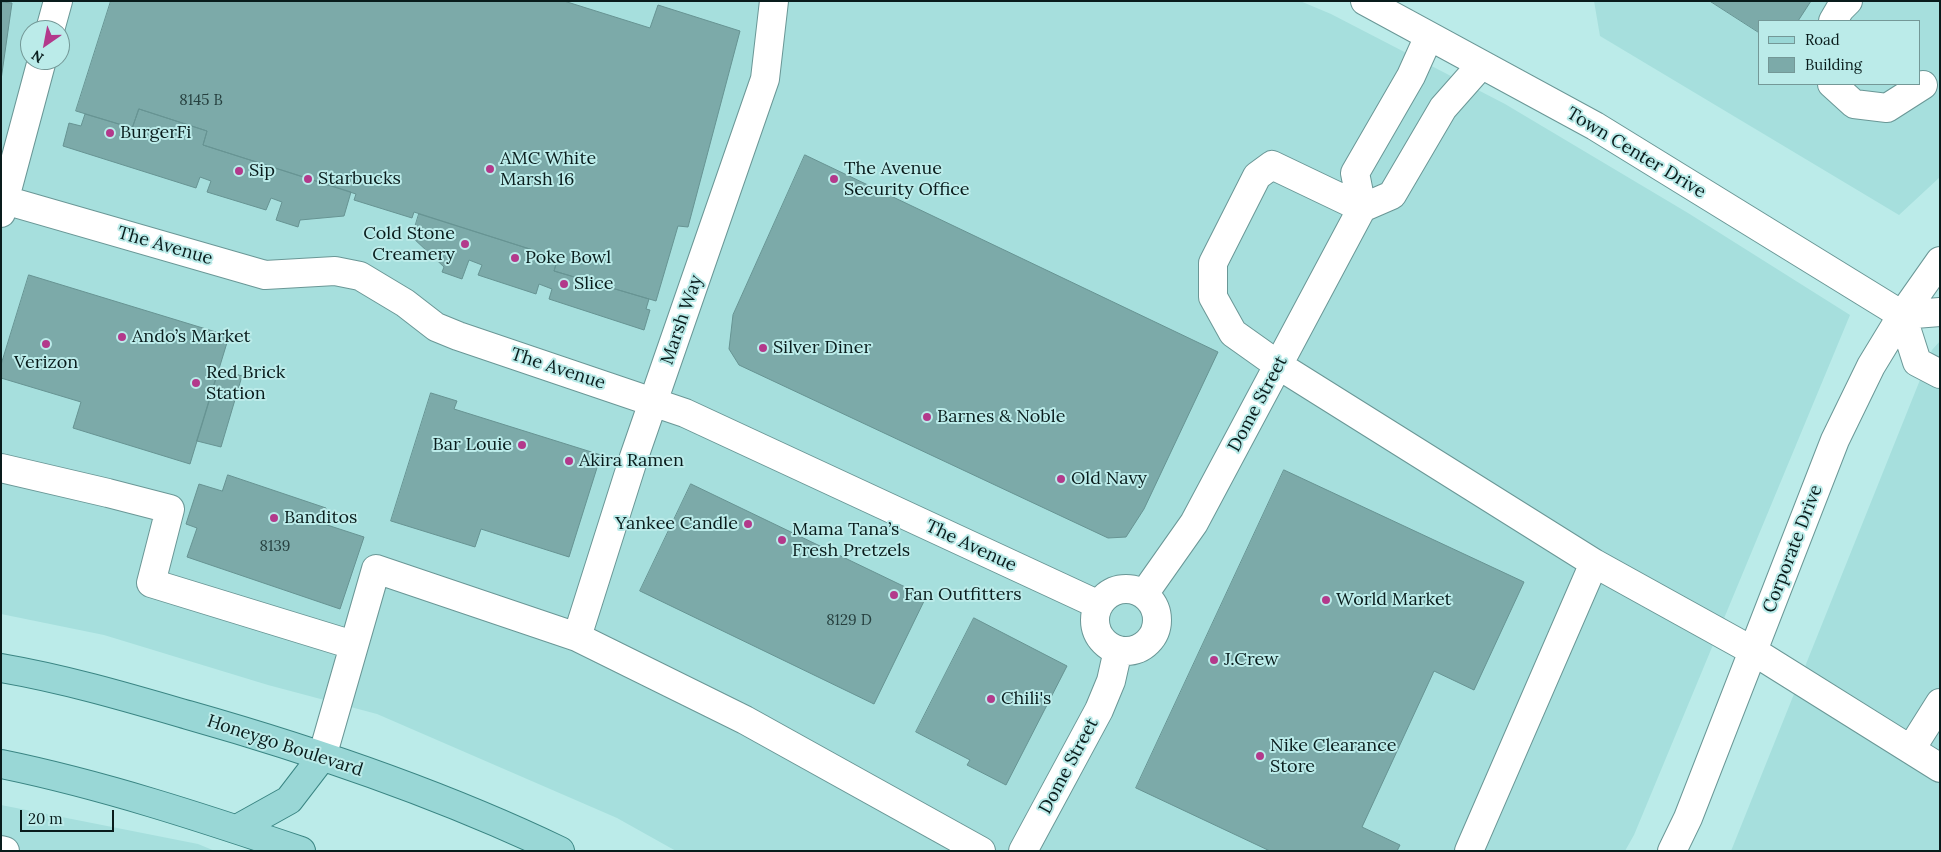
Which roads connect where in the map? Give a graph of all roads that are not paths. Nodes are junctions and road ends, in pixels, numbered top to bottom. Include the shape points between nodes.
1 (58, 1) edge
2 (774, 1) edge
3 (1365, 1) edge
4 (1848, 1) edge
5 (53, 20) edge
6 (1834, 20) edge
7 (1429, 36) junction
8 (1481, 65) junction
9 (39, 70) edge
10 (1833, 85) edge
11 (1923, 85) dead end
12 (2, 204) edge
13 (1362, 208) junction
14 (1940, 261) edge
15 (1940, 312) edge
16 (1902, 315) junction
17 (1278, 365) junction
18 (1940, 374) edge
19 (654, 401) junction
20 (1, 468) edge
21 (1594, 563) junction
22 (1144, 594) junction
23 (1099, 605) junction
24 (577, 637) junction
25 (353, 645) junction
26 (1118, 650) junction
27 (1753, 651) junction
28 (1, 668) edge
29 (1940, 703) edge
30 (1910, 749) junction
31 (322, 756) junction
32 (1, 764) edge
33 (1940, 768) edge
34 (238, 829) junction
35 (1, 850) edge
36 (5, 851) edge
37 (301, 851) edge
38 (560, 851) edge
39 (981, 851) edge
40 (1023, 851) edge
41 (1469, 851) edge
42 (1672, 851) edge

1 - 5 street
2 - 19 street, Marsh Way via 765,79
3 - 7 street, Town Center Drive
4 - 6 street
7 - 8 street, Town Center Drive
7 - 13 street via 1411,76 1355,173
8 - 13 street via 1443,108 1392,195
8 - 16 street, Town Center Drive via 1595,126
9 - 12 street
10 - 11 street via 1854,104 1887,108
12 - 19 street, The Avenue via 265,275 335,270 360,276 405,303 436,327
13 - 17 street, Dome Street
13 - 17 street via 1272,165 1257,176 1213,264 1213,298 1233,333
14 - 16 street, Corporate Drive
15 - 16 street
16 - 18 street via 1917,362
16 - 27 street, Corporate Drive via 1870,366 1835,440
17 - 21 street
17 - 22 street, Dome Street via 1194,523
19 - 23 street, The Avenue
19 - 24 street, Marsh Way
20 - 25 street via 170,509 151,583
21 - 27 street
21 - 41 street
22 - 23 street via 1134,590 1114,591
22 - 26 street via 1156,609 1158,619 1152,638 1137,650
23 - 26 street via 1097,632 1109,646
24 - 25 street via 376,569
24 - 39 street via 745,720
25 - 31 street
26 - 40 street, Dome Street via 1111,681 1099,710
27 - 30 street
27 - 42 street, Corporate Drive
28 - 31 main road, Honeygo Boulevard via 50,676 247,731
29 - 30 street
30 - 33 street
31 - 34 main road via 290,800
31 - 38 main road, Honeygo Boulevard via 517,830
32 - 34 main road via 104,789
34 - 37 main road
35 - 36 street

